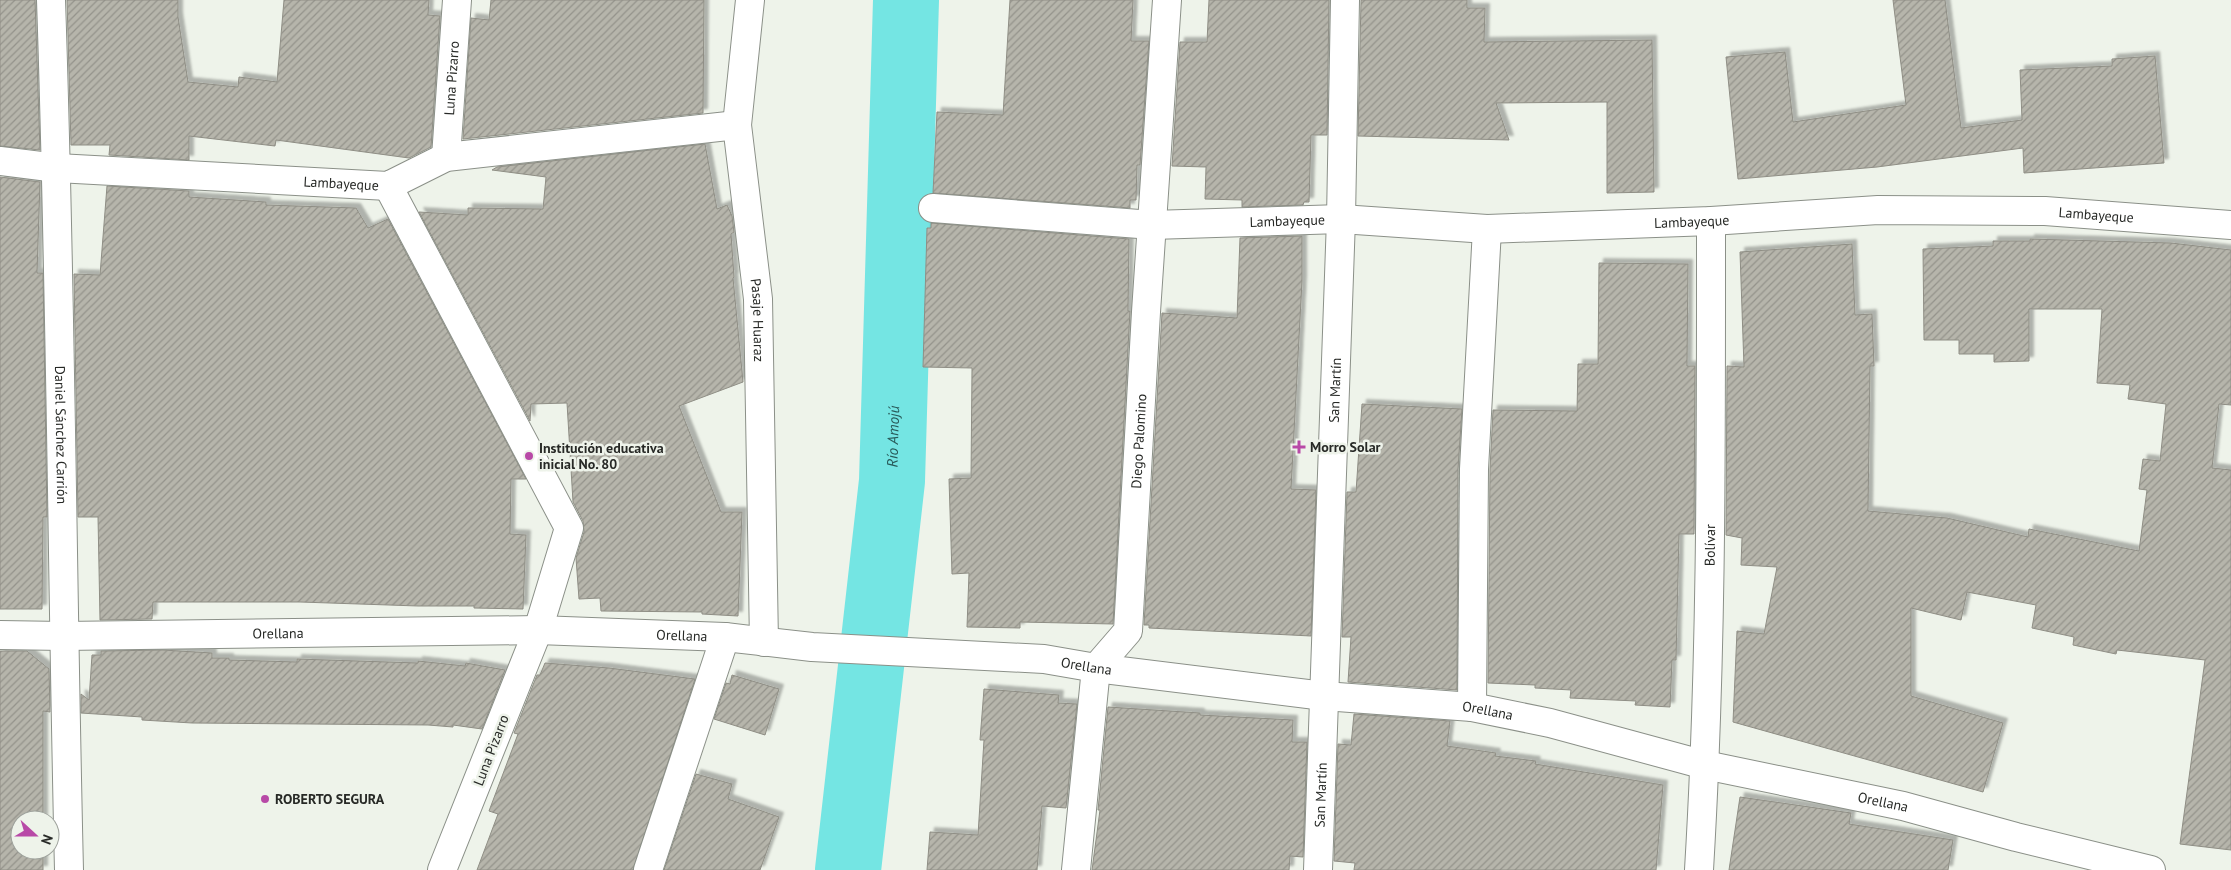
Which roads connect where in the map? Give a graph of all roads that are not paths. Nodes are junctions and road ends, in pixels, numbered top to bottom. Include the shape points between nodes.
1 (51, 0) edge
2 (457, 0) edge
3 (750, 0) edge
4 (1167, 0) edge
5 (1345, 0) edge
6 (737, 125) junction
7 (446, 158) junction
8 (0, 161) edge
9 (57, 168) junction
10 (388, 186) junction
11 (933, 208) dead end
12 (1341, 219) junction
13 (1711, 221) junction
14 (1152, 225) junction
15 (2231, 225) edge
16 (1487, 229) junction
17 (538, 630) junction
18 (0, 635) edge
19 (63, 636) junction
20 (725, 637) junction
21 (764, 642) junction
22 (1096, 668) junction
23 (1324, 696) junction
24 (1472, 707) junction
25 (1705, 765) junction
26 (69, 870) edge
27 (442, 870) edge
28 (648, 870) edge
29 (1076, 870) edge
30 (1318, 870) edge
31 (1698, 870) edge
32 (2151, 870) edge

1 - 9 street, Daniel Sánchez Carrión
2 - 7 street, Luna Pizarro
3 - 6 street, Pasaje Huaraz
4 - 14 street, Diego Palomino
5 - 12 street, San Martín
6 - 7 street, Lambayeque
6 - 21 street, Pasaje Huaraz via 758,300
7 - 10 street, Lambayeque
8 - 9 street, Lambayeque
9 - 10 street, Lambayeque
9 - 19 street, Daniel Sánchez Carrión
10 - 17 street, Luna Pizarro via 569,528
11 - 14 street, Lambayeque
12 - 14 street, Lambayeque
12 - 16 street, Lambayeque
12 - 23 street, San Martín
13 - 15 street, Lambayeque via 1878,210 2045,210
13 - 16 street, Lambayeque
13 - 25 street, Bolívar via 1711,487
14 - 22 street, Diego Palomino via 1128,631
16 - 24 street via 1474,469
17 - 19 street, Orellana
17 - 20 street, Orellana
17 - 27 street, Luna Pizarro
18 - 19 street, Orellana
19 - 26 street, Daniel Sánchez Carrión
20 - 21 street, Orellana
20 - 28 street
21 - 22 street, Orellana via 1044,659
22 - 23 street, Orellana
22 - 29 street
23 - 24 street, Orellana
23 - 30 street, San Martín
24 - 25 street, Orellana
25 - 31 street, Bolívar
25 - 32 street, Orellana via 1903,806

